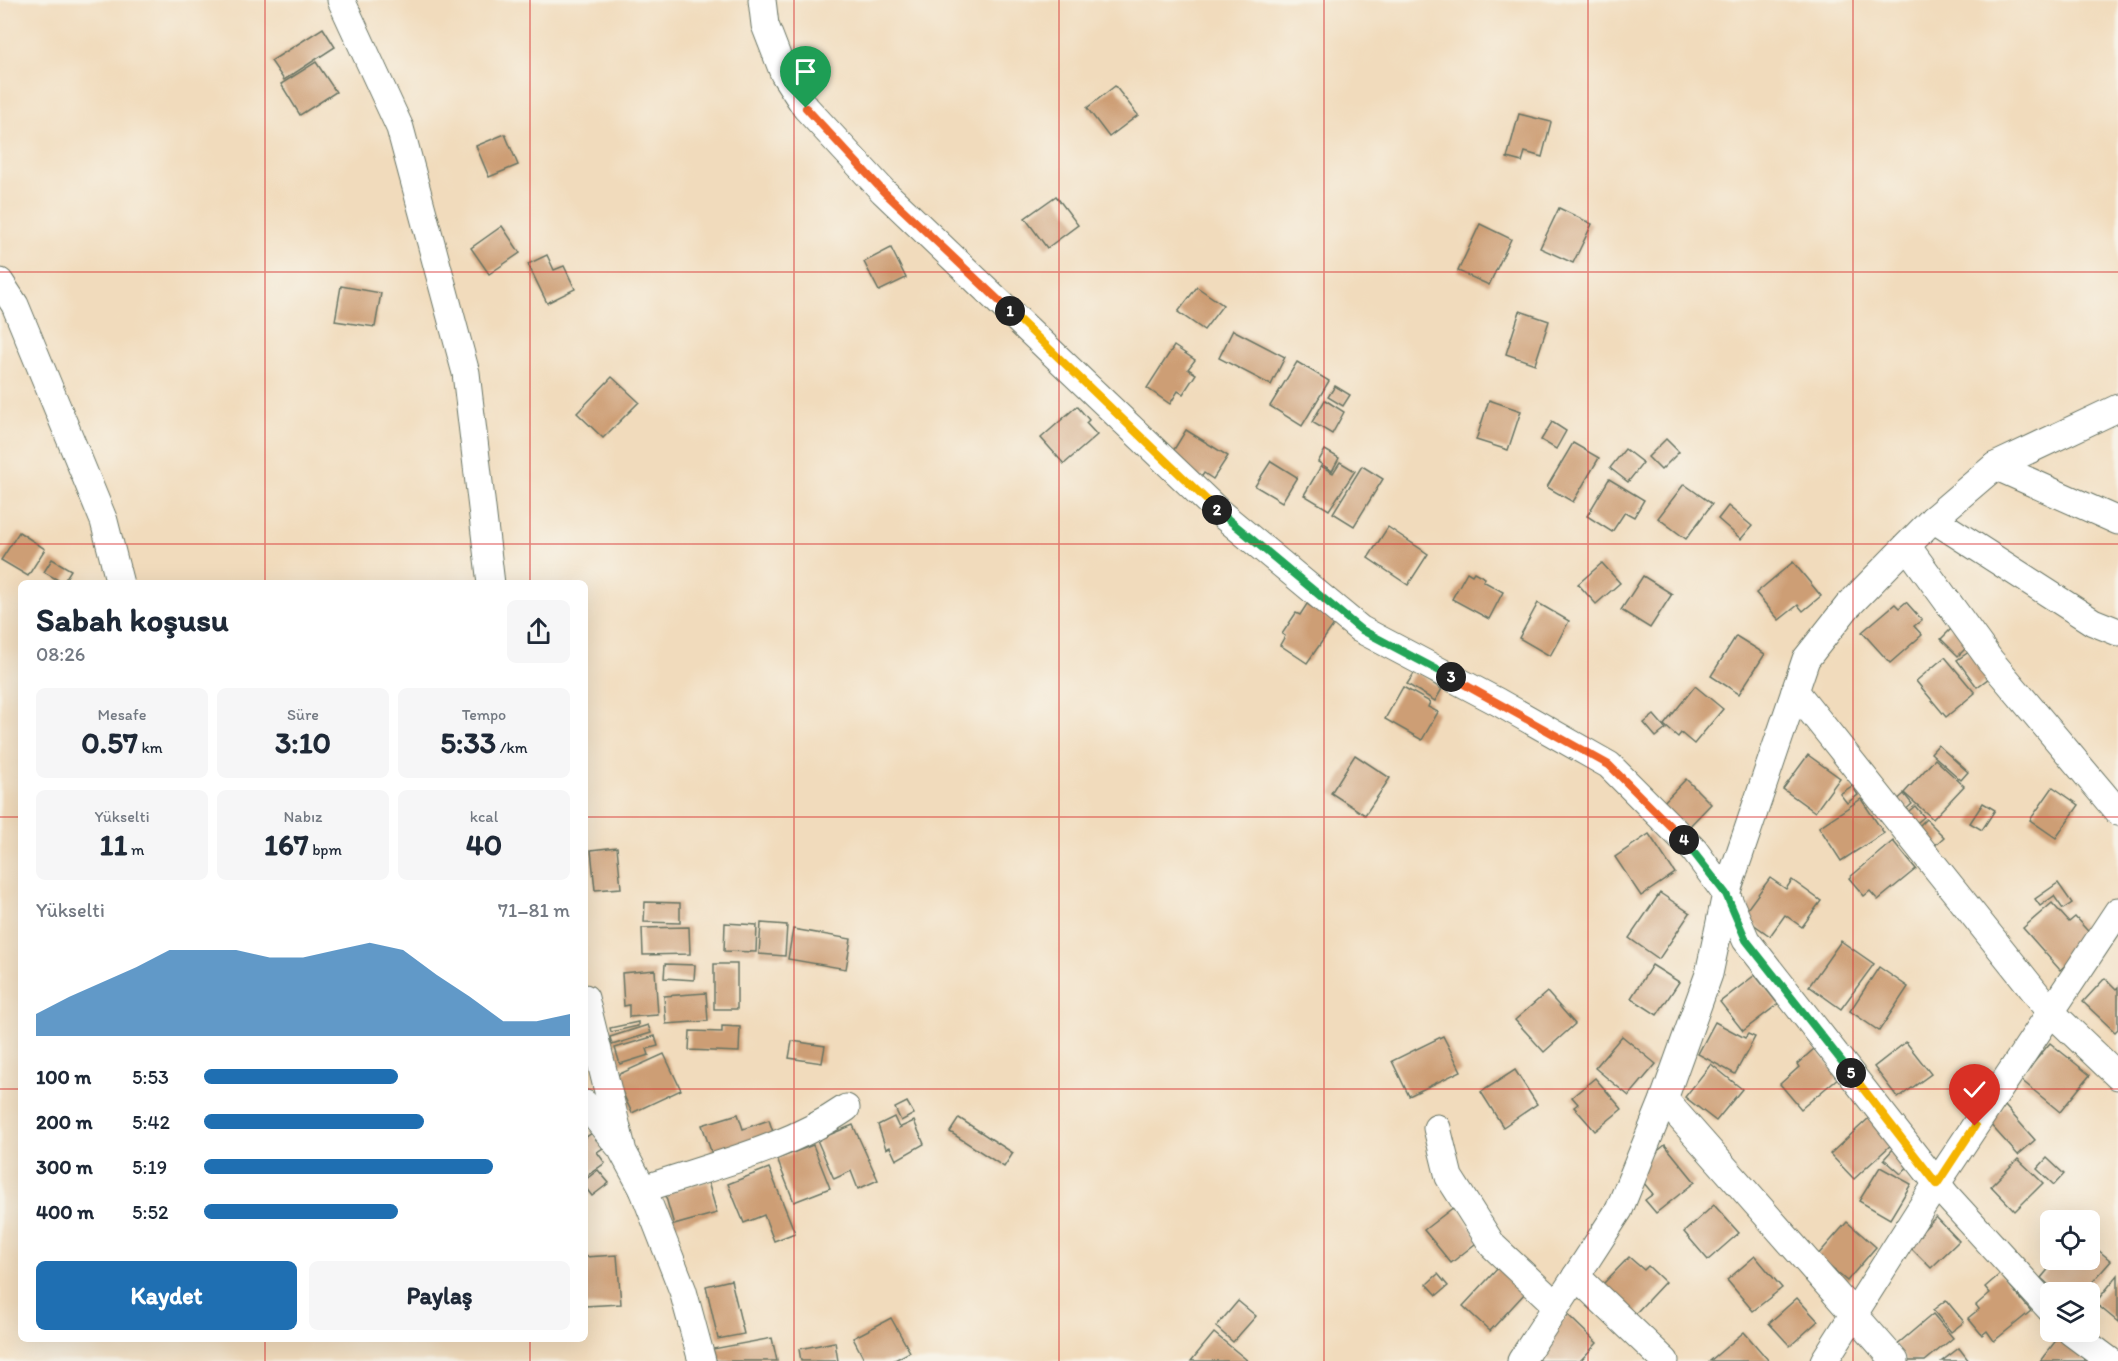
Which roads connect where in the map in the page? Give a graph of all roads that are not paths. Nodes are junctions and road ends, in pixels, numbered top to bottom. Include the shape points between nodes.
1 (341, 0) edge
2 (762, 0) edge
3 (0, 282) edge
4 (2118, 408) edge
5 (1995, 466) junction
6 (1933, 519) junction
7 (2118, 521) edge
8 (1907, 546) junction
9 (119, 580) edge
10 (491, 580) edge
11 (2118, 632) edge
12 (1795, 691) junction
13 (2118, 812) edge
14 (1726, 894) junction
15 (2118, 911) edge
16 (588, 1010) edge
17 (2051, 1012) junction
18 (2118, 1076) edge
19 (1664, 1099) junction
20 (588, 1108) edge
21 (846, 1108) dead end
22 (1437, 1128) dead end
23 (623, 1152) junction
24 (1937, 1184) junction
25 (643, 1189) junction
26 (1576, 1276) junction
27 (2040, 1298) edge
28 (1556, 1305) junction
29 (1854, 1314) junction
30 (2084, 1342) edge
31 (702, 1361) edge
32 (1521, 1361) edge
33 (1665, 1361) edge
34 (1824, 1361) edge
35 (1894, 1361) edge
36 (2110, 1361) edge

1 - 10 street via 400,128 466,373
2 - 14 street via 765,25 784,74 806,108 883,191 1220,513 1360,629 1609,765 1694,850
3 - 9 street via 15,305 104,521
4 - 5 street
5 - 6 street
5 - 7 street
6 - 8 street
6 - 11 street via 2093,622
8 - 12 street via 1847,607 1806,659
8 - 13 street via 1990,660
12 - 14 street
12 - 17 street
14 - 19 street via 1709,974
14 - 24 street via 1746,940
15 - 17 street
16 - 23 street
17 - 18 street
17 - 24 street
19 - 26 street via 1619,1210
19 - 29 street
20 - 23 street
21 - 25 street via 766,1148
22 - 28 street via 1449,1177 1493,1246
23 - 25 street
24 - 27 street
24 - 29 street
25 - 31 street via 683,1291
26 - 28 street
26 - 33 street
28 - 32 street
29 - 34 street
29 - 35 street
30 - 36 street

